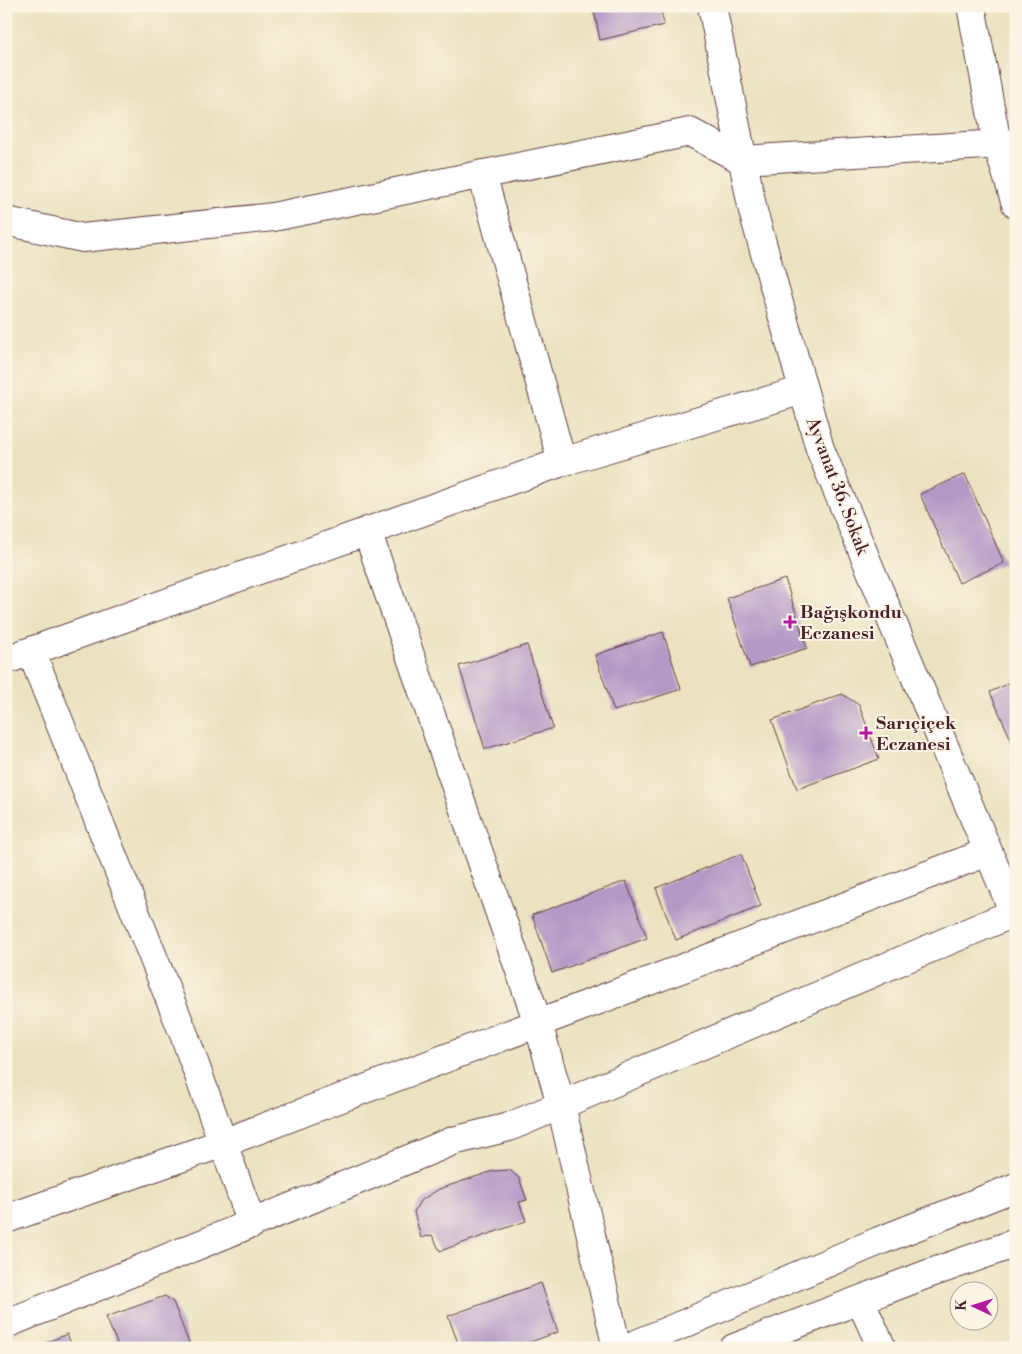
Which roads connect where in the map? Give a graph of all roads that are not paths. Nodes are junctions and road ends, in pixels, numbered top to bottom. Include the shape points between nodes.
1 (712, 6) edge
2 (971, 6) edge
3 (1006, 143) edge
4 (742, 160) junction
5 (482, 174) junction
6 (1016, 204) edge
7 (6, 222) edge
8 (803, 390) junction
9 (562, 462) junction
10 (367, 531) junction
11 (18, 656) edge
12 (988, 852) junction
13 (1015, 914) edge
14 (538, 1023) junction
15 (561, 1105) junction
16 (223, 1143) junction
17 (1016, 1186) edge
18 (6, 1219) edge
19 (252, 1224) junction
20 (1016, 1243) edge
21 (860, 1300) junction
22 (6, 1324) edge
23 (617, 1348) edge
24 (627, 1348) edge
25 (734, 1348) edge
26 (882, 1348) edge

1 - 4 street, Ayvanat 36. Sokak
2 - 3 street
3 - 4 street
3 - 6 street
4 - 5 street via 690,132
4 - 8 street, Ayvanat 36. Sokak
5 - 7 street via 273,217 83,238
5 - 9 street
8 - 9 street
8 - 12 street, Ayvanat 36. Sokak via 820,449
9 - 10 street
10 - 11 street
10 - 14 street
11 - 16 street via 186,1037
12 - 13 street, Ayvanat 36. Sokak
12 - 14 street
13 - 15 street
14 - 15 street
14 - 16 street
15 - 19 street via 509,1127 453,1142
15 - 23 street
16 - 18 street
16 - 19 street
17 - 24 street
19 - 22 street
20 - 21 street
21 - 25 street
21 - 26 street

